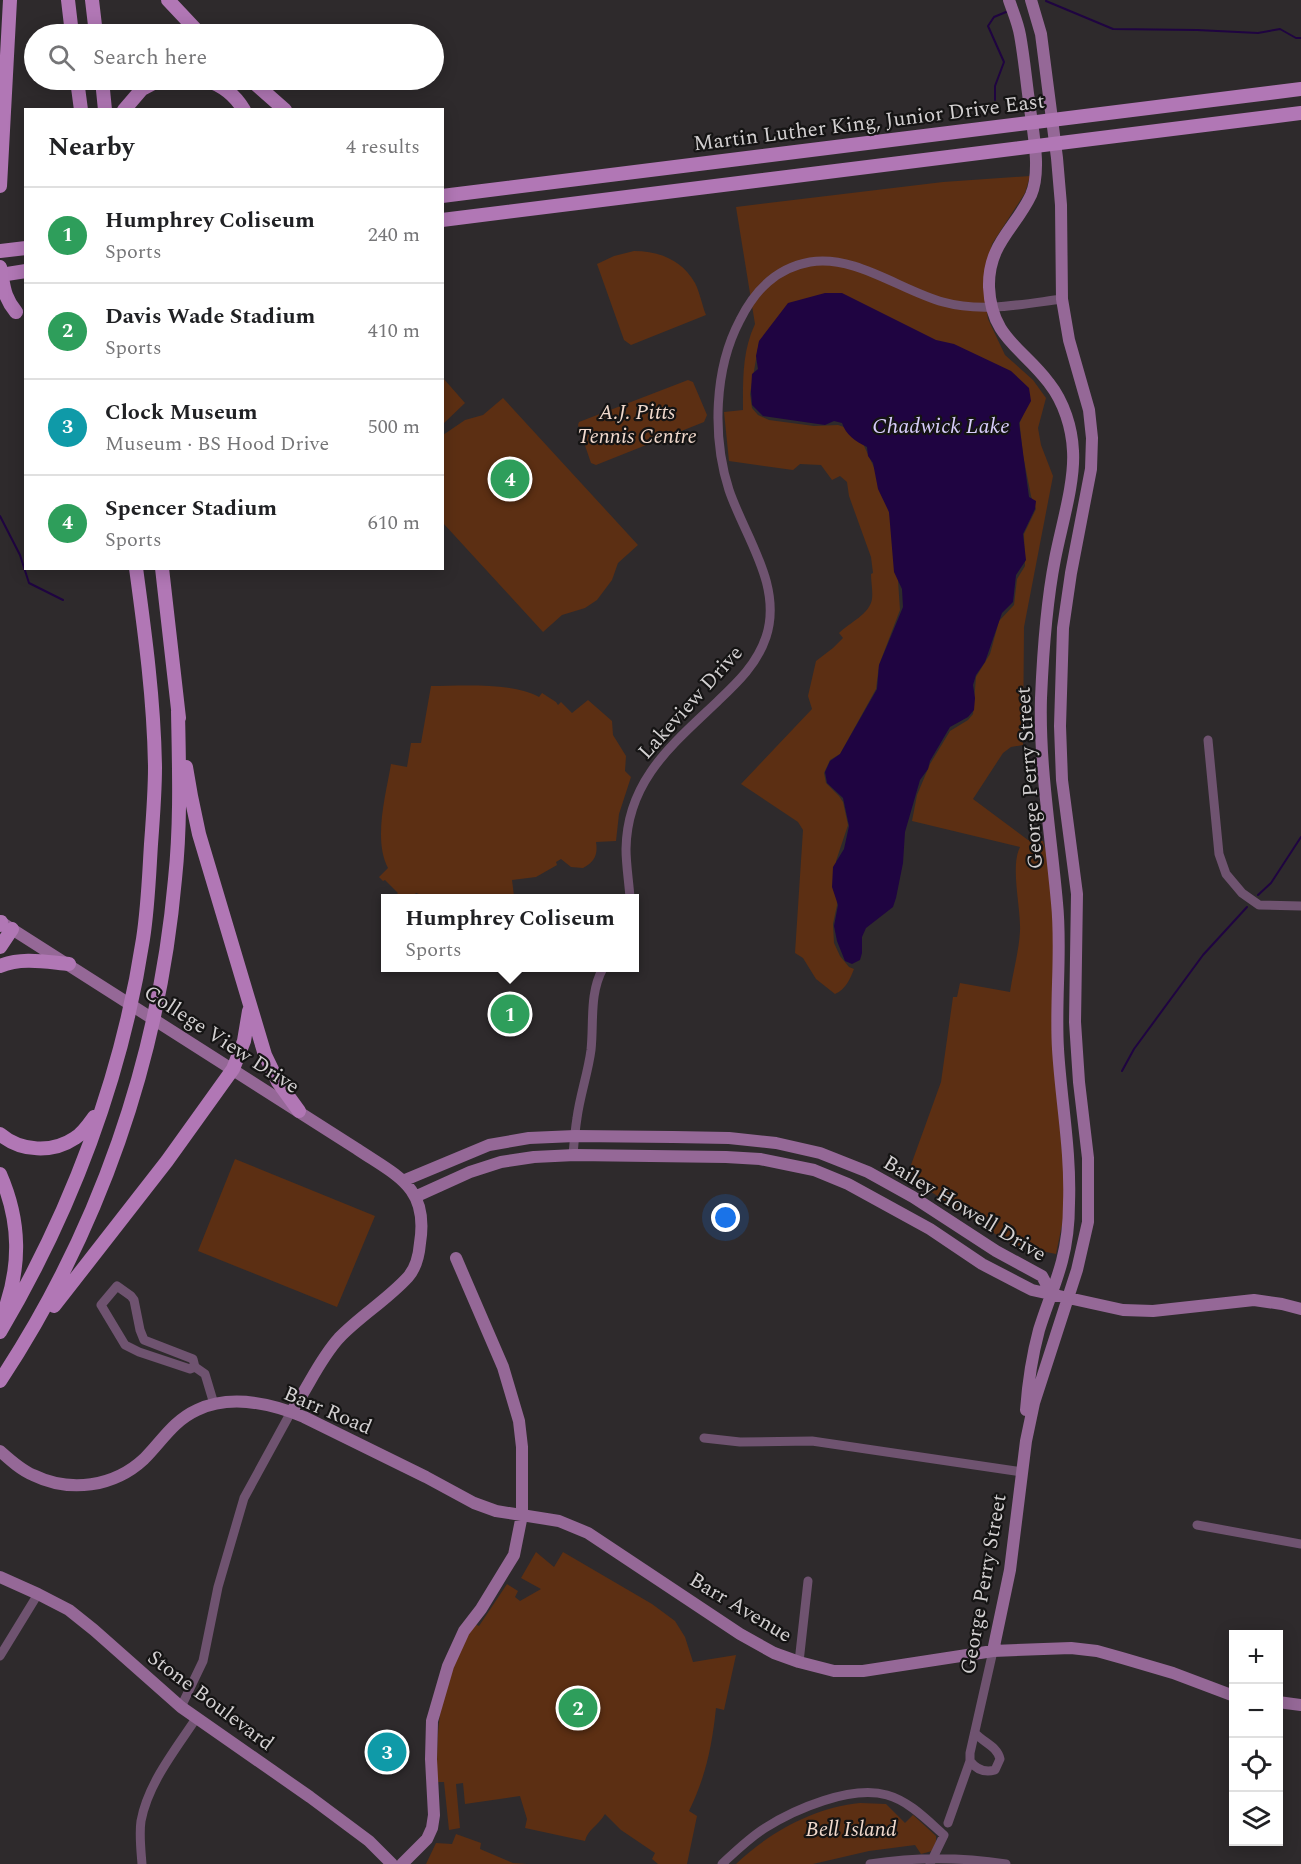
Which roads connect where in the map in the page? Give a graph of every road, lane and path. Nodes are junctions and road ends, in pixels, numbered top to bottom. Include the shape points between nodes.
1 (10, 0) edge
2 (68, 0) edge
3 (92, 0) edge
4 (168, 0) edge
5 (1010, 0) edge
6 (1031, 0) edge
7 (71, 24) edge
8 (95, 24) edge
9 (191, 24) edge
10 (1301, 89) edge
11 (78, 90) edge
12 (103, 90) edge
13 (141, 90) edge
14 (226, 90) edge
15 (262, 90) edge
16 (81, 108) edge
17 (105, 108) edge
18 (126, 108) edge
19 (242, 108) edge
20 (283, 108) edge
21 (1301, 112) edge
22 (1052, 120) junction
23 (1031, 123) junction
24 (1, 144) edge
25 (1056, 144) junction
26 (1034, 147) junction
27 (0, 186) edge
28 (444, 194) edge
29 (444, 220) edge
30 (24, 248) edge
31 (0, 251) edge
32 (24, 271) edge
33 (1, 272) edge
34 (1062, 299) junction
35 (0, 303) edge
36 (993, 308) junction
37 (21, 316) edge
38 (136, 570) edge
39 (162, 570) edge
40 (178, 711) junction
41 (1208, 740) dead end
42 (630, 894) edge
43 (1301, 906) edge
44 (3, 924) edge
45 (0, 947) edge
46 (69, 964) junction
47 (0, 966) edge
48 (601, 972) edge
49 (249, 1004) junction
50 (233, 1069) junction
51 (106, 1097) junction
52 (299, 1111) junction
53 (0, 1134) edge
54 (575, 1136) junction
55 (573, 1155) junction
56 (0, 1174) edge
57 (405, 1180) junction
58 (417, 1196) junction
59 (456, 1258) dead end
60 (1050, 1293) junction
61 (1068, 1299) junction
62 (1301, 1309) edge
63 (0, 1324) edge
64 (0, 1332) edge
65 (144, 1340) junction
66 (139, 1352) junction
67 (16, 1356) junction
68 (195, 1367) junction
69 (0, 1381) edge
70 (214, 1404) junction
71 (291, 1412) junction
72 (704, 1438) dead end
73 (1026, 1441) junction
74 (0, 1451) edge
75 (1022, 1472) junction
76 (522, 1515) junction
77 (1197, 1525) dead end
78 (1301, 1544) edge
79 (0, 1577) edge
80 (808, 1581) dead end
81 (38, 1594) junction
82 (993, 1651) junction
83 (0, 1656) edge
84 (799, 1662) junction
85 (1229, 1694) edge
86 (1283, 1703) edge
87 (1301, 1705) edge
88 (181, 1707) junction
89 (197, 1717) junction
90 (975, 1733) junction
91 (970, 1761) junction
92 (948, 1823) dead end
93 (931, 1861) edge
94 (142, 1864) edge
95 (392, 1864) edge
96 (402, 1864) edge
97 (722, 1864) edge
98 (870, 1864) edge
99 (1006, 1864) edge

1 - 24 main road
2 - 7 main road
3 - 8 main road
4 - 9 main road
5 - 23 street, George Perry Street via 1020,35
6 - 22 street, George Perry Street via 1041,34
10 - 22 main road, Martin Luther King, Junior Drive East
11 - 16 main road
12 - 17 main road
13 - 18 main road
14 - 19 main road
15 - 20 main road
21 - 25 main road
22 - 23 main road, Martin Luther King, Junior Drive East
22 - 25 street, George Perry Street
23 - 26 street, George Perry Street
23 - 28 main road, Martin Luther King, Junior Drive East
24 - 27 main road
25 - 26 main road
25 - 34 street, George Perry Street
26 - 29 main road
26 - 36 street, George Perry Street via 1031,195 1000,242 991,267
30 - 31 main road
32 - 33 main road
33 - 37 main road via 7,300
34 - 36 street, Lakeview Drive
34 - 61 street, George Perry Street via 1089,410 1093,454 1066,604 1060,678 1062,780 1077,894 1075,1022 1088,1158 1088,1222
35 - 37 main road
36 - 42 street, Lakeview Drive via 941,302 853,266 824,261 782,272 754,294 728,346 718,415 729,490 770,594 767,636 746,674 676,740 646,778 627,834
36 - 60 street, George Perry Street via 1009,341 1047,380 1059,399 1074,456 1051,581 1041,700 1059,937 1058,1048 1070,1199 1062,1260
38 - 51 main road via 155,768 148,906 137,976
39 - 40 main road
40 - 49 main road via 199,834
40 - 67 main road via 176,870 168,938 147,1048 129,1113 87,1224
41 - 43 street via 1219,854 1226,874 1259,905
44 - 45 main road
44 - 46 street, College View Drive
46 - 47 main road via 22,960
46 - 50 street, College View Drive
48 - 54 street via 595,989 588,1071
49 - 50 main road via 244,1041
49 - 52 main road via 265,1055
50 - 52 street, College View Drive
50 - 67 main road
51 - 53 main road via 82,1132 56,1147 25,1147
51 - 64 main road via 73,1191
52 - 57 street, College View Drive
54 - 55 street
54 - 57 street, Bailey Howell Drive via 489,1145
54 - 60 street, Bailey Howell Drive via 729,1138 820,1153 868,1172 913,1197 1041,1276
55 - 58 street, Bailey Howell Drive via 501,1162
55 - 60 street, Bailey Howell Drive via 760,1159 814,1170 879,1200 1009,1279
56 - 63 main road via 12,1211 17,1247 11,1293
57 - 58 street, College View Drive
58 - 71 street via 421,1238 412,1271 338,1339
59 - 76 street via 503,1367 519,1421
60 - 61 street
60 - 73 street, George Perry Street via 1031,1367
61 - 62 street via 1123,1310 1153,1311 1254,1300
61 - 73 street, George Perry Street via 1051,1345
65 - 66 street
65 - 66 street via 134,1300 117,1286 101,1305 122,1341
65 - 68 street via 193,1359
66 - 68 street via 190,1369
67 - 69 main road
68 - 70 street via 205,1374
70 - 71 street, Barr Road via 254,1402
70 - 74 street, Barr Road via 180,1420 132,1469 100,1483 70,1486 44,1480
71 - 76 street, Barr Road via 474,1503
71 - 88 street via 244,1498 218,1587 204,1661
72 - 75 street via 812,1441
73 - 75 street, George Perry Street
75 - 82 street, George Perry Street via 1010,1570
76 - 84 street, Barr Avenue via 559,1521 588,1533 740,1634
76 - 96 street via 514,1555 464,1631 445,1673 432,1721 432,1828 427,1839
77 - 78 street
79 - 81 street, Stone Boulevard
80 - 84 street
81 - 83 street
81 - 88 street, Stone Boulevard via 69,1610
82 - 84 street, Barr Avenue via 863,1671 834,1671
82 - 85 street, Barr Avenue via 1098,1651
82 - 90 street, George Perry Street
86 - 87 street
88 - 89 street, Stone Boulevard
89 - 94 street via 151,1790 141,1822
89 - 95 street, Stone Boulevard via 369,1841
90 - 91 street, George Perry Street
90 - 91 street via 995,1749 1000,1759 995,1770 990,1771 975,1767
91 - 92 street, George Perry Street
93 - 97 street via 944,1835 908,1804 888,1795 861,1793 818,1803 766,1827
93 - 98 street
93 - 99 street

